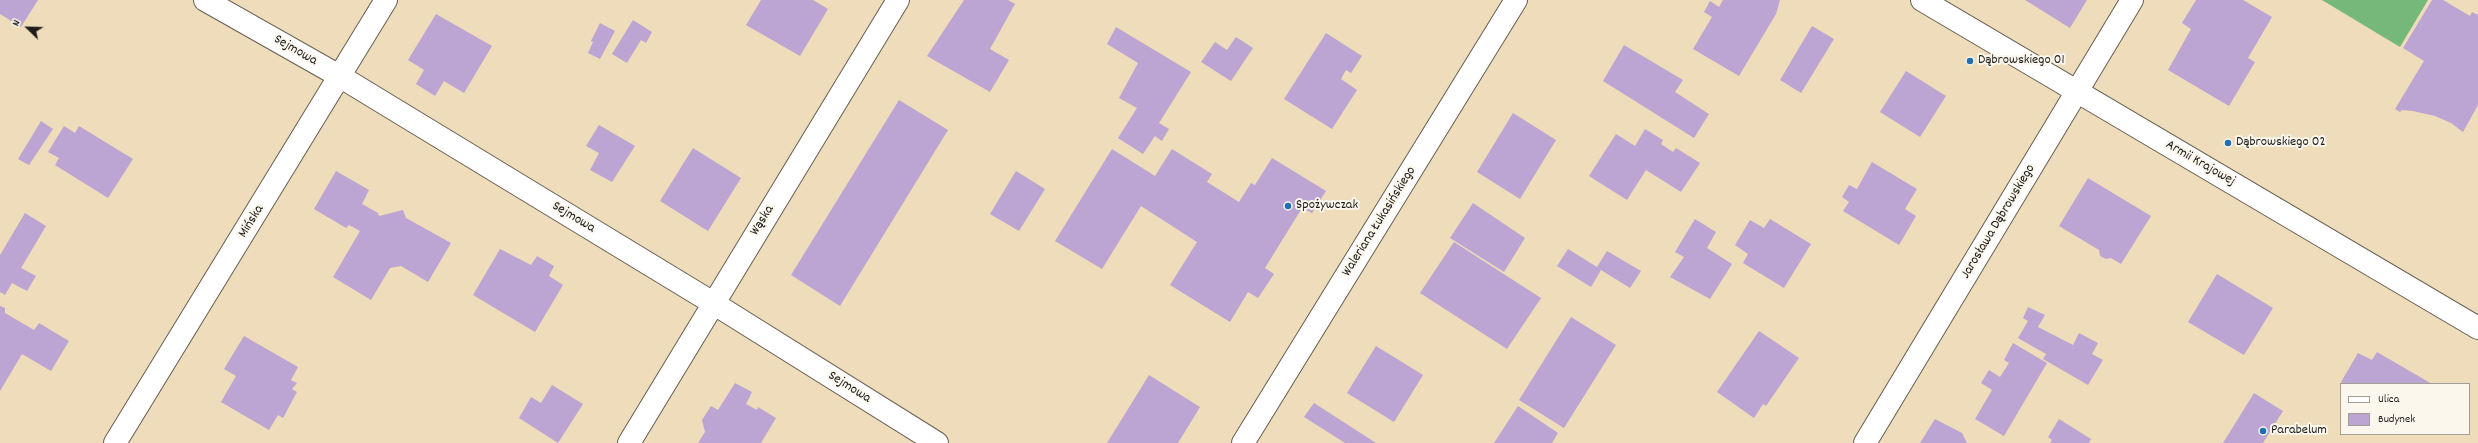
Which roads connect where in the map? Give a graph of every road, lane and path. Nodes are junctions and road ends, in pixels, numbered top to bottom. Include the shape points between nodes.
1 (205, 0) edge
2 (386, 0) edge
3 (898, 0) edge
4 (1516, 0) edge
5 (1922, 0) edge
6 (2132, 0) edge
7 (341, 77) junction
8 (2077, 93) junction
9 (713, 303) junction
10 (2478, 328) edge
11 (115, 443) edge
12 (629, 443) edge
13 (937, 443) edge
14 (1243, 443) edge
15 (1865, 443) edge

1 - 7 street, Sejmowa
2 - 7 street, Mińska
3 - 9 street, Wąska
4 - 14 street, Waleriana Łukasińskiego
5 - 8 street, Armii Krajowej
6 - 8 street, Jarosława Dąbrowskiego
7 - 9 street, Sejmowa
7 - 11 street, Mińska
8 - 10 street, Armii Krajowej
8 - 15 street, Jarosława Dąbrowskiego
9 - 12 street, Wąska
9 - 13 street, Sejmowa

